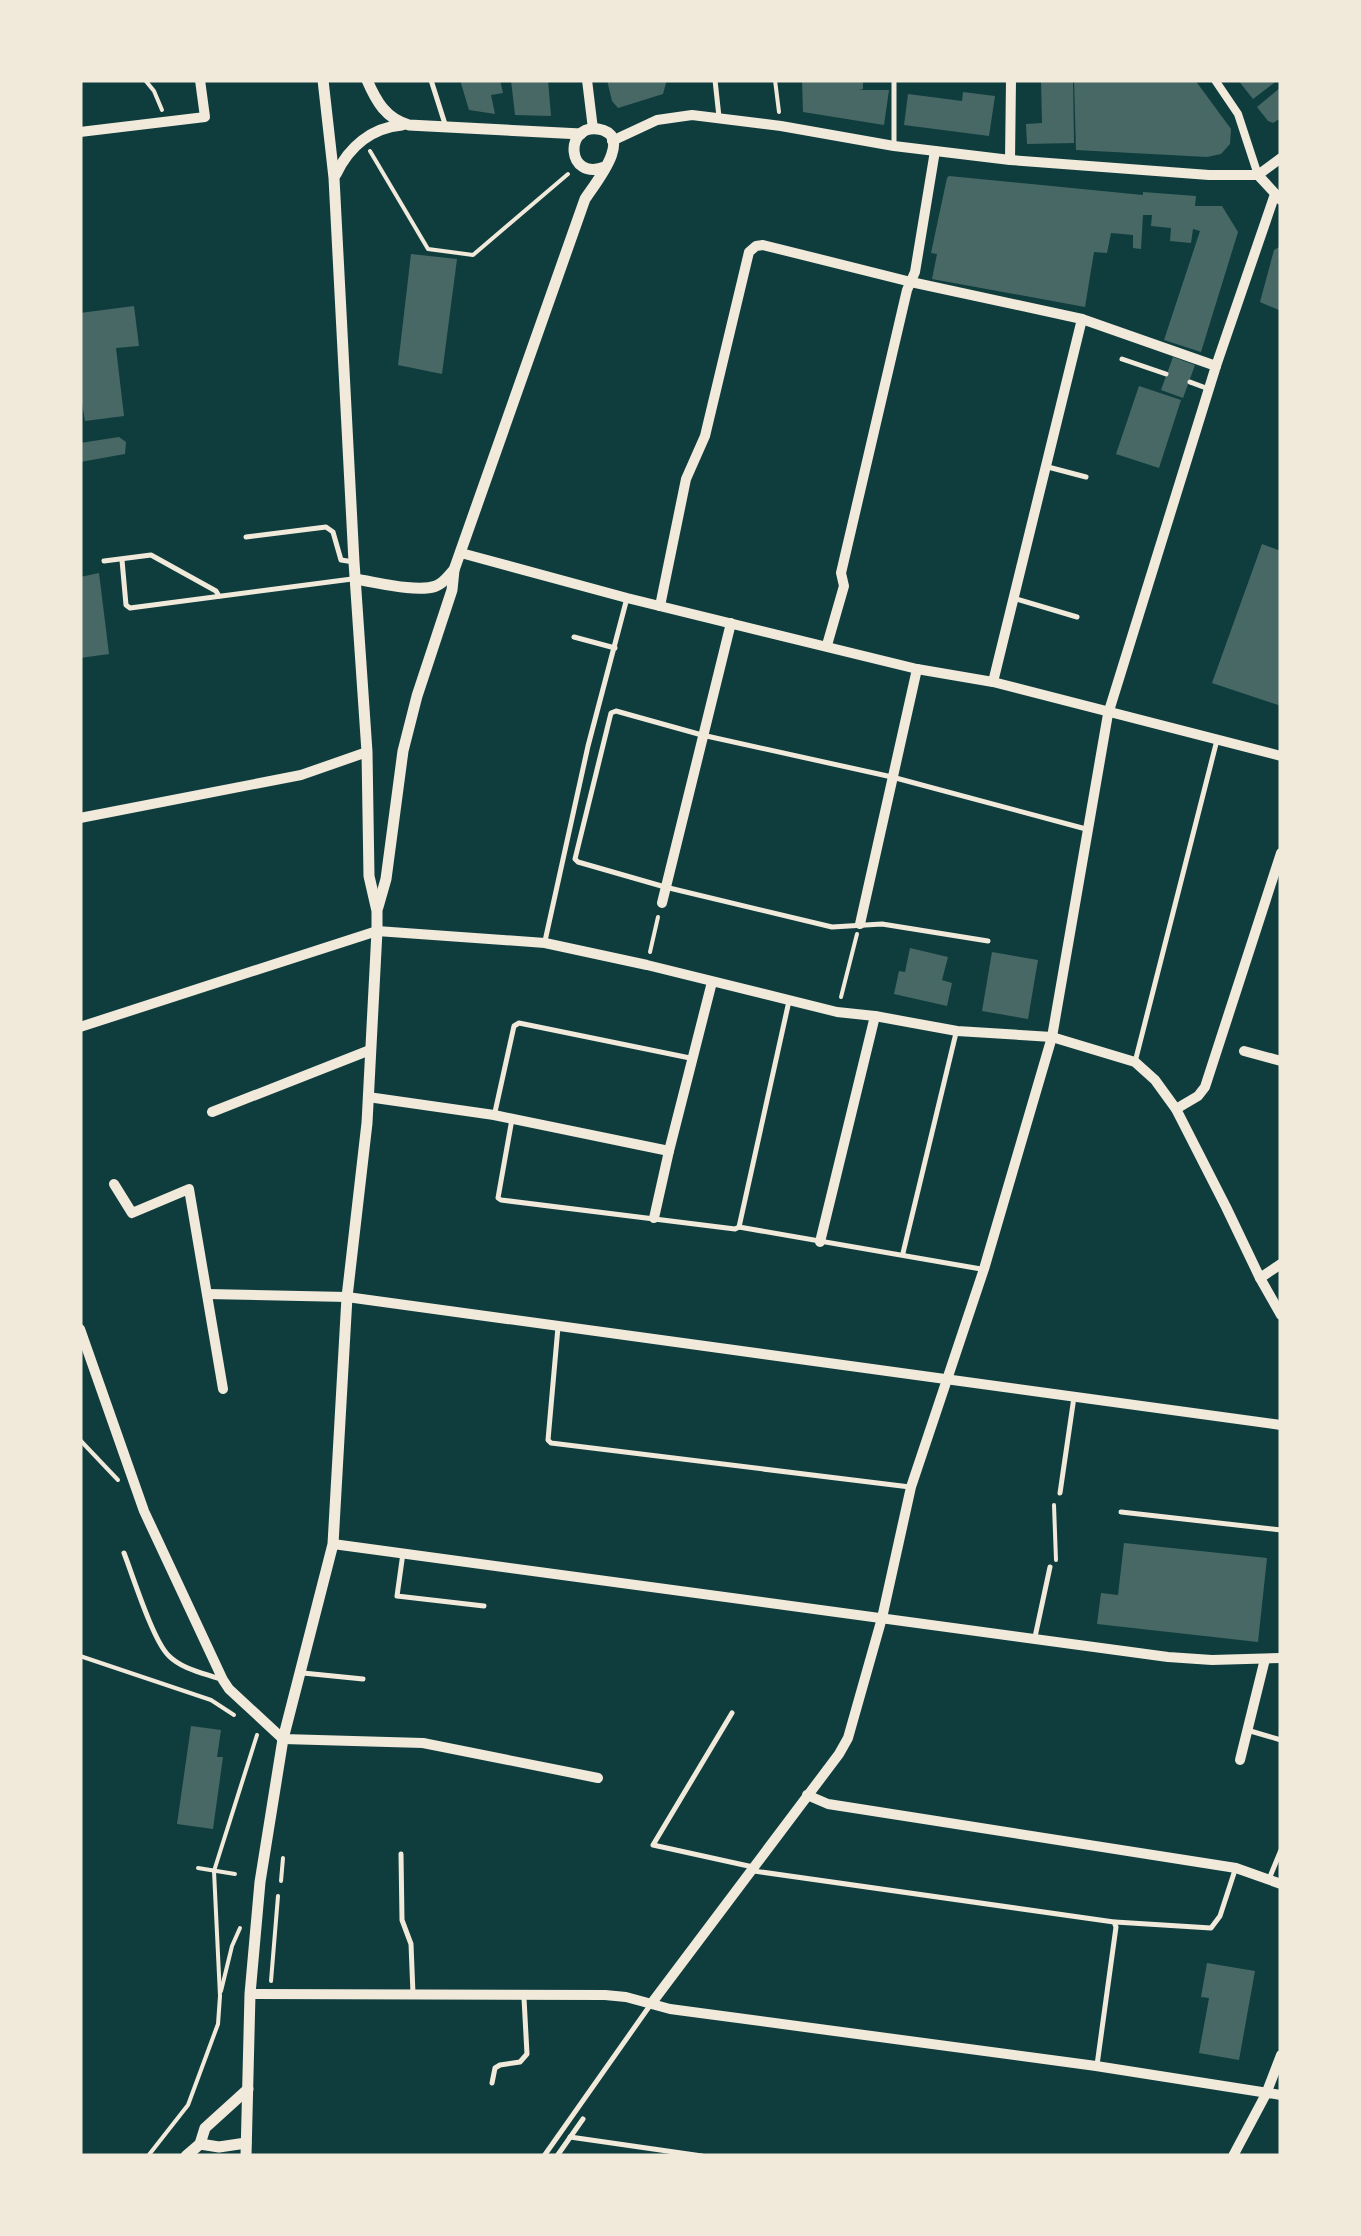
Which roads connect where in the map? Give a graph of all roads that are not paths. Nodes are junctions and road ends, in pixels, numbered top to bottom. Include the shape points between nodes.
1 (200, 80) edge
2 (323, 80) edge
3 (366, 80) edge
4 (431, 80) edge
5 (587, 80) edge
6 (715, 80) edge
7 (894, 80) edge
8 (1011, 80) edge
9 (1214, 80) edge
10 (718, 117) junction
11 (409, 125) junction
12 (446, 126) junction
13 (80, 132) edge
14 (587, 132) junction
15 (612, 140) junction
16 (894, 146) junction
17 (935, 151) junction
18 (1281, 158) edge
19 (1010, 160) junction
20 (606, 166) junction
21 (1258, 175) junction
22 (334, 178) junction
23 (1278, 197) edge
24 (911, 282) junction
25 (1082, 318) junction
26 (1122, 359) dead end
27 (1216, 366) junction
28 (1166, 374) dead end
29 (1190, 382) dead end
30 (1209, 389) junction
31 (1046, 466) junction
32 (1086, 478) dead end
33 (246, 536) dead end
34 (461, 552) junction
35 (122, 560) junction
36 (104, 561) dead end
37 (354, 562) junction
38 (454, 570) junction
39 (355, 579) junction
40 (220, 596) junction
41 (627, 598) junction
42 (1013, 598) junction
43 (660, 606) junction
44 (1077, 617) dead end
45 (730, 623) junction
46 (574, 637) dead end
47 (827, 645) junction
48 (614, 648) junction
49 (917, 669) junction
50 (992, 682) junction
51 (1108, 714) junction
52 (702, 735) junction
53 (1217, 740) junction
54 (368, 752) junction
55 (1281, 756) edge
56 (892, 777) junction
57 (80, 818) edge
58 (1089, 830) junction
59 (1281, 853) edge
60 (666, 887) junction
61 (1265, 902) junction
62 (662, 903) road end
63 (1281, 907) edge
64 (377, 911) junction
65 (860, 924) junction
66 (377, 932) junction
67 (988, 941) dead end
68 (545, 943) junction
69 (712, 982) junction
70 (789, 1001) junction
71 (875, 1016) junction
72 (80, 1027) edge
73 (956, 1031) junction
74 (1052, 1036) junction
75 (370, 1050) junction
76 (1244, 1051) dead end
77 (693, 1059) junction
78 (1281, 1061) edge
79 (1135, 1062) junction
80 (368, 1097) junction
81 (1176, 1109) junction
82 (212, 1112) dead end
83 (494, 1116) junction
84 (512, 1119) junction
85 (668, 1151) junction
86 (114, 1184) dead end
87 (654, 1218) junction
88 (739, 1227) junction
89 (820, 1242) junction
90 (903, 1253) junction
91 (1281, 1264) edge
92 (984, 1269) junction
93 (1260, 1278) junction
94 (207, 1294) junction
95 (346, 1296) junction
96 (1281, 1316) edge
97 (559, 1324) junction
98 (80, 1329) edge
99 (946, 1378) junction
100 (223, 1389) dead end
101 (1074, 1397) junction
102 (1281, 1426) edge
103 (911, 1487) junction
104 (1060, 1492) road end
105 (1121, 1512) dead end
106 (1281, 1530) edge
107 (333, 1544) junction
108 (124, 1553) dead end
109 (403, 1554) junction
110 (1050, 1566) road end
111 (484, 1606) dead end
112 (882, 1618) junction
113 (1035, 1640) junction
114 (1281, 1658) edge
115 (1264, 1659) junction
116 (300, 1673) junction
117 (363, 1679) dead end
118 (223, 1680) junction
119 (732, 1713) dead end
120 (1247, 1730) junction
121 (283, 1739) junction
122 (1281, 1740) edge
123 (1240, 1760) dead end
124 (598, 1778) dead end
125 (807, 1795) junction
126 (1281, 1850) edge
127 (402, 1854) dead end
128 (1236, 1868) junction
129 (752, 1869) junction
130 (1269, 1879) junction
131 (1281, 1884) edge
132 (1114, 1922) junction
133 (250, 1994) junction
134 (413, 1994) junction
135 (524, 1994) junction
136 (651, 2004) junction
137 (1281, 2055) edge
138 (1096, 2066) junction
139 (492, 2084) dead end
140 (248, 2089) junction
141 (1266, 2094) junction
142 (1281, 2095) edge
143 (583, 2119) dead end
144 (570, 2137) junction
145 (200, 2144) junction
146 (246, 2150) edge
147 (186, 2156) edge
148 (544, 2156) edge
149 (557, 2156) edge
150 (702, 2156) edge
151 (1233, 2156) edge

1 - 13 street via 205,117
2 - 22 street
3 - 11 street via 387,115
4 - 12 lane
5 - 14 street
6 - 10 lane
7 - 16 lane
8 - 19 street
9 - 21 street via 1238,114
10 - 15 street via 657,120
10 - 16 street
11 - 12 street
11 - 22 street via 363,139
12 - 14 street
14 - 15 street via 605,132
14 - 20 street via 576,139 580,164 592,170
15 - 20 street via 614,155
16 - 17 street
17 - 19 street
17 - 24 street
18 - 21 street
19 - 21 street
20 - 34 street via 584,200
21 - 23 street
22 - 37 street
23 - 27 street
24 - 25 street
24 - 43 street via 763,245 749,252 704,436 686,479
24 - 47 street
25 - 27 street
25 - 31 street
26 - 28 lane
27 - 30 street
29 - 30 lane
30 - 51 street
31 - 32 lane
31 - 42 street
33 - 37 lane via 326,526 342,560
34 - 38 street
34 - 41 street
35 - 36 lane
35 - 40 lane via 151,555
35 - 40 lane via 130,608
37 - 39 street
38 - 39 street via 433,587
38 - 64 street via 403,751
39 - 40 lane
39 - 54 street
41 - 43 street
41 - 48 lane
42 - 44 lane
42 - 50 street
43 - 45 street
45 - 47 street
45 - 52 street
46 - 48 lane
47 - 49 street
48 - 68 lane
49 - 50 street
49 - 56 street
50 - 51 street
51 - 53 street
51 - 58 street
52 - 56 lane
52 - 60 street
52 - 60 lane via 611,713 576,859
53 - 55 street
53 - 79 lane
54 - 57 street via 301,775
54 - 64 street via 370,876
56 - 58 lane
56 - 65 street
58 - 74 street
59 - 61 street
60 - 62 street
60 - 65 lane via 832,927
61 - 63 street
61 - 81 street via 1205,1087
64 - 66 street
65 - 67 lane
66 - 68 street
66 - 72 street
66 - 75 street
68 - 69 street
69 - 70 street
69 - 77 street
70 - 71 street
70 - 88 lane
71 - 73 street
71 - 89 street
73 - 74 street
73 - 90 lane
74 - 79 street
74 - 92 street
75 - 80 street
75 - 82 street
76 - 78 street
77 - 83 lane via 518,1023
77 - 85 street
79 - 81 street
80 - 83 street
80 - 95 street
81 - 93 street
83 - 84 street
84 - 85 street
84 - 87 lane via 500,1200
85 - 87 street
86 - 94 street via 132,1214 189,1190
87 - 88 lane
88 - 89 lane
89 - 90 lane
90 - 92 lane
91 - 93 street
92 - 99 street
93 - 96 street
94 - 95 street
94 - 100 street
95 - 97 street
95 - 107 street
97 - 99 street
97 - 103 lane via 551,1443
98 - 118 street via 144,1511
99 - 101 street
99 - 103 street
101 - 102 street
101 - 104 lane
103 - 112 street
105 - 106 lane
107 - 109 street
107 - 116 street
108 - 118 lane via 160,1646 171,1659
109 - 111 lane via 397,1596
109 - 112 street
110 - 113 lane
112 - 113 street
112 - 125 street via 848,1738
113 - 115 street via 1168,1657
114 - 115 street
115 - 120 street
116 - 117 lane
116 - 121 street
118 - 121 street
119 - 129 lane via 653,1846
120 - 122 lane
120 - 123 street
121 - 124 street via 423,1743
121 - 133 street
125 - 128 street via 828,1804
125 - 129 street
126 - 130 lane
127 - 134 lane via 402,1920
128 - 130 street
128 - 132 lane via 1211,1928
129 - 132 lane
129 - 136 street
130 - 131 street
132 - 138 lane
133 - 134 street
133 - 140 street
134 - 135 street
135 - 136 street via 605,1995
135 - 139 lane via 527,2054 495,2068
136 - 138 street
136 - 148 lane
137 - 141 street
138 - 141 street
140 - 145 street via 205,2128
140 - 146 street
141 - 142 street
141 - 151 street
143 - 144 lane
144 - 149 lane
144 - 150 lane
145 - 146 street
145 - 147 street

